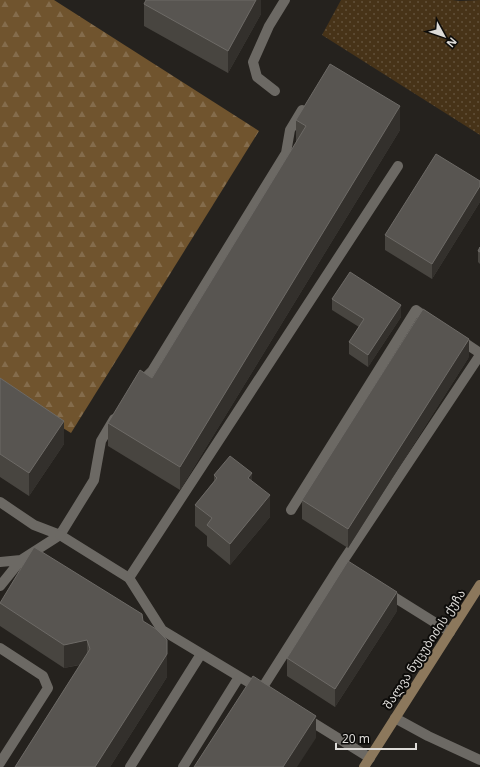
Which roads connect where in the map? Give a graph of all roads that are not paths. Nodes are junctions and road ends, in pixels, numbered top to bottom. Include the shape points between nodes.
1 (285, 0) edge
2 (275, 91) dead end
3 (308, 100) edge
4 (398, 166) dead end
5 (480, 354) edge
6 (131, 391) edge
7 (120, 410) edge
8 (0, 502) edge
9 (291, 510) dead end
10 (60, 535) junction
11 (21, 560) junction
12 (0, 562) edge
13 (129, 578) junction
14 (480, 585) edge
15 (0, 586) edge
16 (380, 589) edge
17 (450, 632) junction
18 (0, 648) edge
19 (200, 654) junction
20 (239, 677) junction
21 (294, 710) edge
22 (395, 718) junction
23 (370, 758) junction
24 (480, 760) edge
25 (0, 763) edge
26 (130, 767) edge
27 (183, 767) edge
28 (364, 767) edge

1 - 2 street via 269,26 253,62 257,77
3 - 6 street via 290,130 286,153 152,370
4 - 13 street
5 - 9 street via 416,310
5 - 20 street via 265,692
7 - 10 street via 101,441 94,480
8 - 10 street via 34,525
10 - 11 street
10 - 13 street
11 - 12 street
11 - 15 street
13 - 19 street via 162,630
14 - 17 main road, შალვა ნუცუბიძის ქუჩა
16 - 17 street
17 - 22 main road, შალვა ნუცუბიძის ქუჩა
18 - 25 street via 44,676 48,688
19 - 20 street
19 - 26 street
20 - 27 street
21 - 23 street
22 - 23 main road, შალვა ნუცუბიძის ქუჩა
22 - 24 street
23 - 28 main road, შალვა ნუცუბიძის ქუჩა

